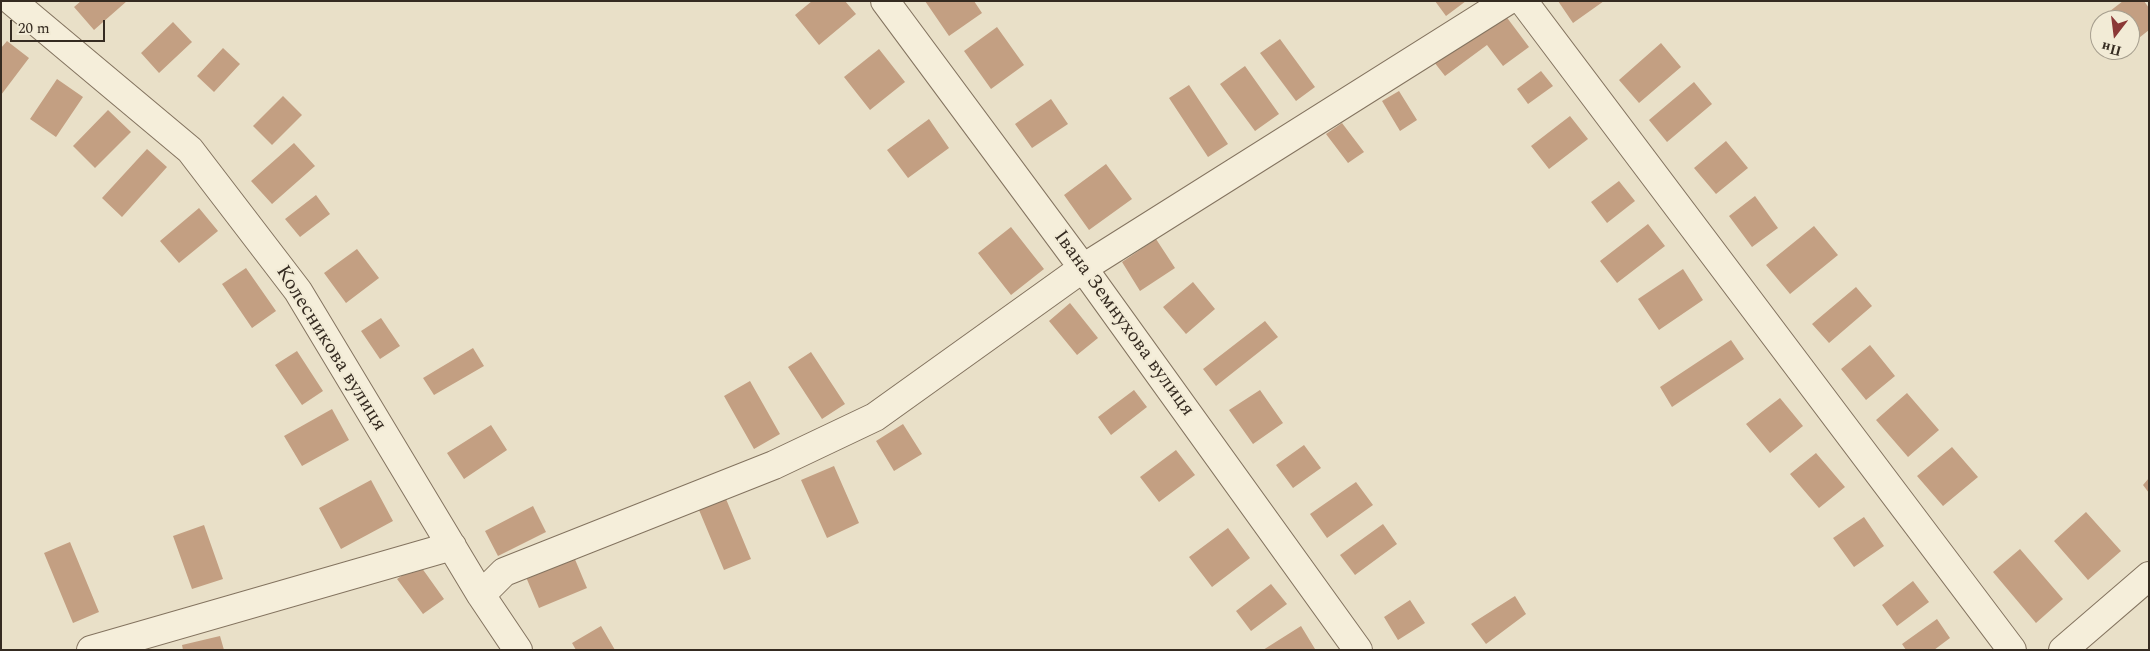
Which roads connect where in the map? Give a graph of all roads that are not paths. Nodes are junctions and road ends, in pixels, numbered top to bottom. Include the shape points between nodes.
1 (12, 1) edge
2 (885, 1) edge
3 (1507, 1) edge
4 (1524, 1) edge
5 (1084, 268) junction
6 (452, 546) junction
7 (2149, 576) edge
8 (481, 595) junction
9 (91, 650) edge
10 (518, 650) edge
11 (1358, 650) edge
12 (2012, 650) edge
13 (2063, 650) edge

1 - 6 street, Колесникова вулиця via 190,150 298,291
2 - 5 street, Івана Земнухова вулиця
3 - 5 street
4 - 12 street
5 - 8 street via 874,417 774,465 504,572
5 - 11 street, Івана Земнухова вулиця
6 - 8 street, Колесникова вулиця
6 - 9 street
7 - 13 street
8 - 10 street, Колесникова вулиця

